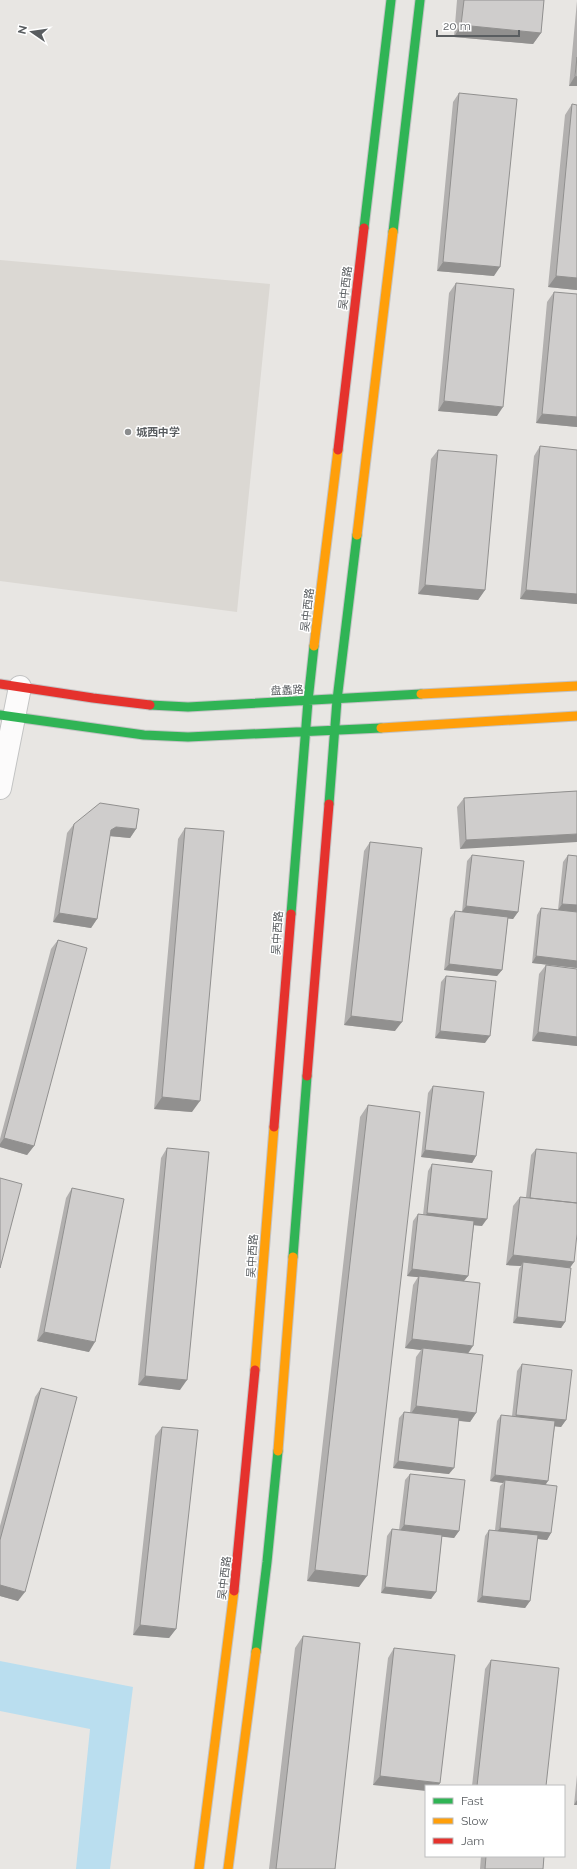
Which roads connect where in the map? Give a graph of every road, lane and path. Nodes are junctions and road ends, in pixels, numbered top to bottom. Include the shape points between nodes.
1 (391, 0) edge
2 (420, 0) edge
3 (10, 686) edge
4 (577, 686) edge
5 (337, 700) junction
6 (308, 701) junction
7 (8, 716) edge
8 (577, 716) edge
9 (334, 731) junction
10 (305, 732) junction
11 (0, 788) edge
12 (198, 1869) edge
13 (228, 1869) edge

1 - 6 main road, 吴中西路
2 - 5 main road
3 - 6 main road, 盘蠡路 via 147,706 218,706
3 - 7 street
4 - 5 main road, 盘蠡路
5 - 6 main road, 盘蠡路
5 - 9 main road
6 - 10 main road, 吴中西路
7 - 10 main road via 144,736
7 - 11 street
8 - 9 main road
9 - 10 main road
9 - 13 main road via 279,1435 267,1562
10 - 12 main road, 吴中西路 via 250,1433 238,1559

